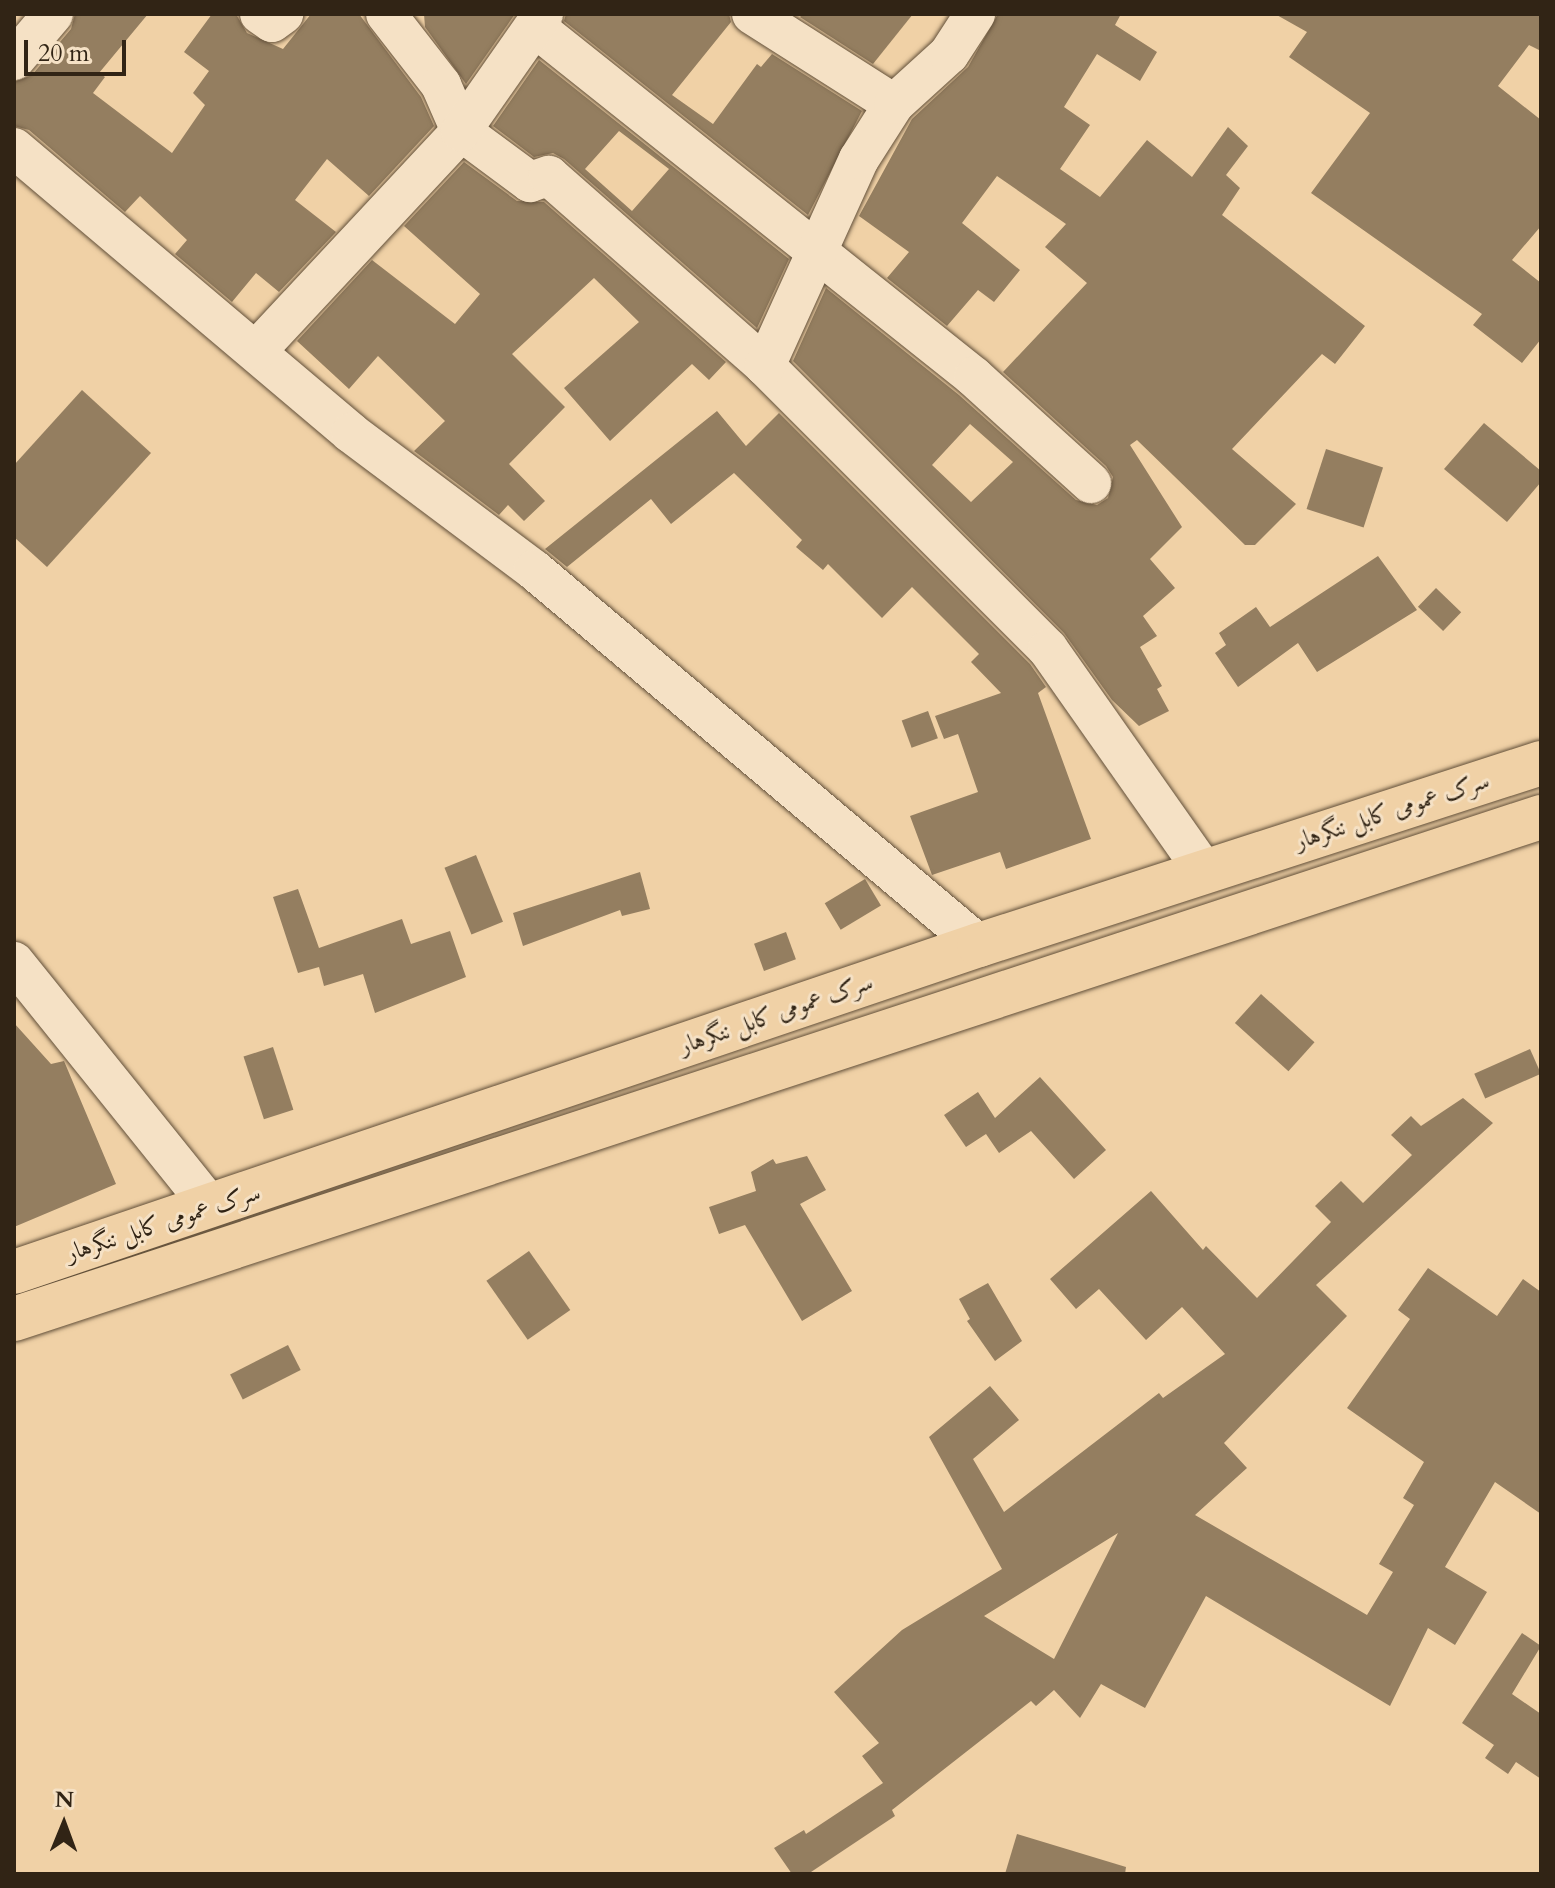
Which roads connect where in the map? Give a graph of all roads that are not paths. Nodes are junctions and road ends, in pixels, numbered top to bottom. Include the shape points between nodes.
1 (53, 14) edge
2 (260, 14) edge
3 (283, 14) edge
4 (386, 14) edge
5 (752, 14) edge
6 (975, 14) edge
7 (539, 21) edge
8 (14, 60) edge
9 (894, 104) junction
10 (461, 131) junction
11 (14, 148) edge
12 (819, 256) junction
13 (257, 350) junction
14 (765, 366) junction
15 (1091, 483) dead end
16 (1541, 763) edge
17 (1541, 817) edge
18 (1205, 872) junction
19 (979, 945) junction
20 (14, 962) edge
21 (211, 1207) junction
22 (14, 1272) edge
23 (14, 1319) edge

1 - 8 street
2 - 3 street via 272,22
4 - 10 street via 441,85
5 - 9 street
6 - 9 street via 949,54
7 - 10 street
7 - 12 street
9 - 12 street via 859,159
10 - 13 street
10 - 14 street via 530,182 549,176
11 - 13 street
12 - 14 street
12 - 15 street via 974,377
13 - 19 street via 351,433 534,570
14 - 18 street via 1048,649
16 - 18 highway, سرک عمومی کابل ننگرهار
17 - 23 highway, سرک عمومی کابل ننگرهار
18 - 19 highway, سرک عمومی کابل ننگرهار
19 - 21 highway, سرک عمومی کابل ننگرهار
20 - 21 street
21 - 22 highway, سرک عمومی کابل ننگرهار

